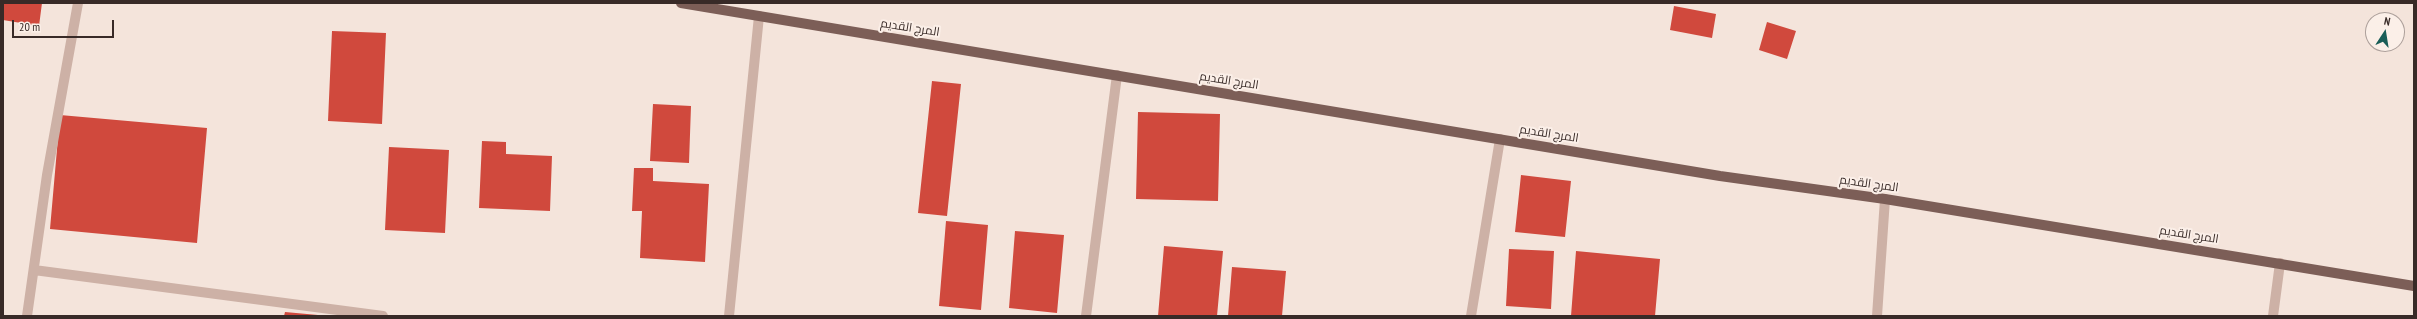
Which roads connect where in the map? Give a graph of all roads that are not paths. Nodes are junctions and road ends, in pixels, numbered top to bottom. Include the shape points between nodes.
1 (78, 3) edge
2 (680, 3) edge
3 (759, 16) junction
4 (1117, 75) junction
5 (1500, 139) junction
6 (1885, 199) junction
7 (2280, 263) junction
8 (34, 270) junction
9 (2414, 286) edge
10 (27, 316) edge
11 (383, 316) edge
12 (730, 316) edge
13 (1086, 316) edge
14 (1471, 316) edge
15 (1877, 316) edge
16 (2273, 316) edge

1 - 8 street via 47,175
2 - 3 main road, المرج القديم
3 - 4 main road, المرج القديم
3 - 12 street
4 - 5 main road, المرج القديم
4 - 13 street
5 - 6 main road, المرج القديم via 1720,176
5 - 14 street
6 - 7 main road, المرج القديم
6 - 15 street
7 - 9 main road, المرج القديم
7 - 16 street
8 - 10 street
8 - 11 street

